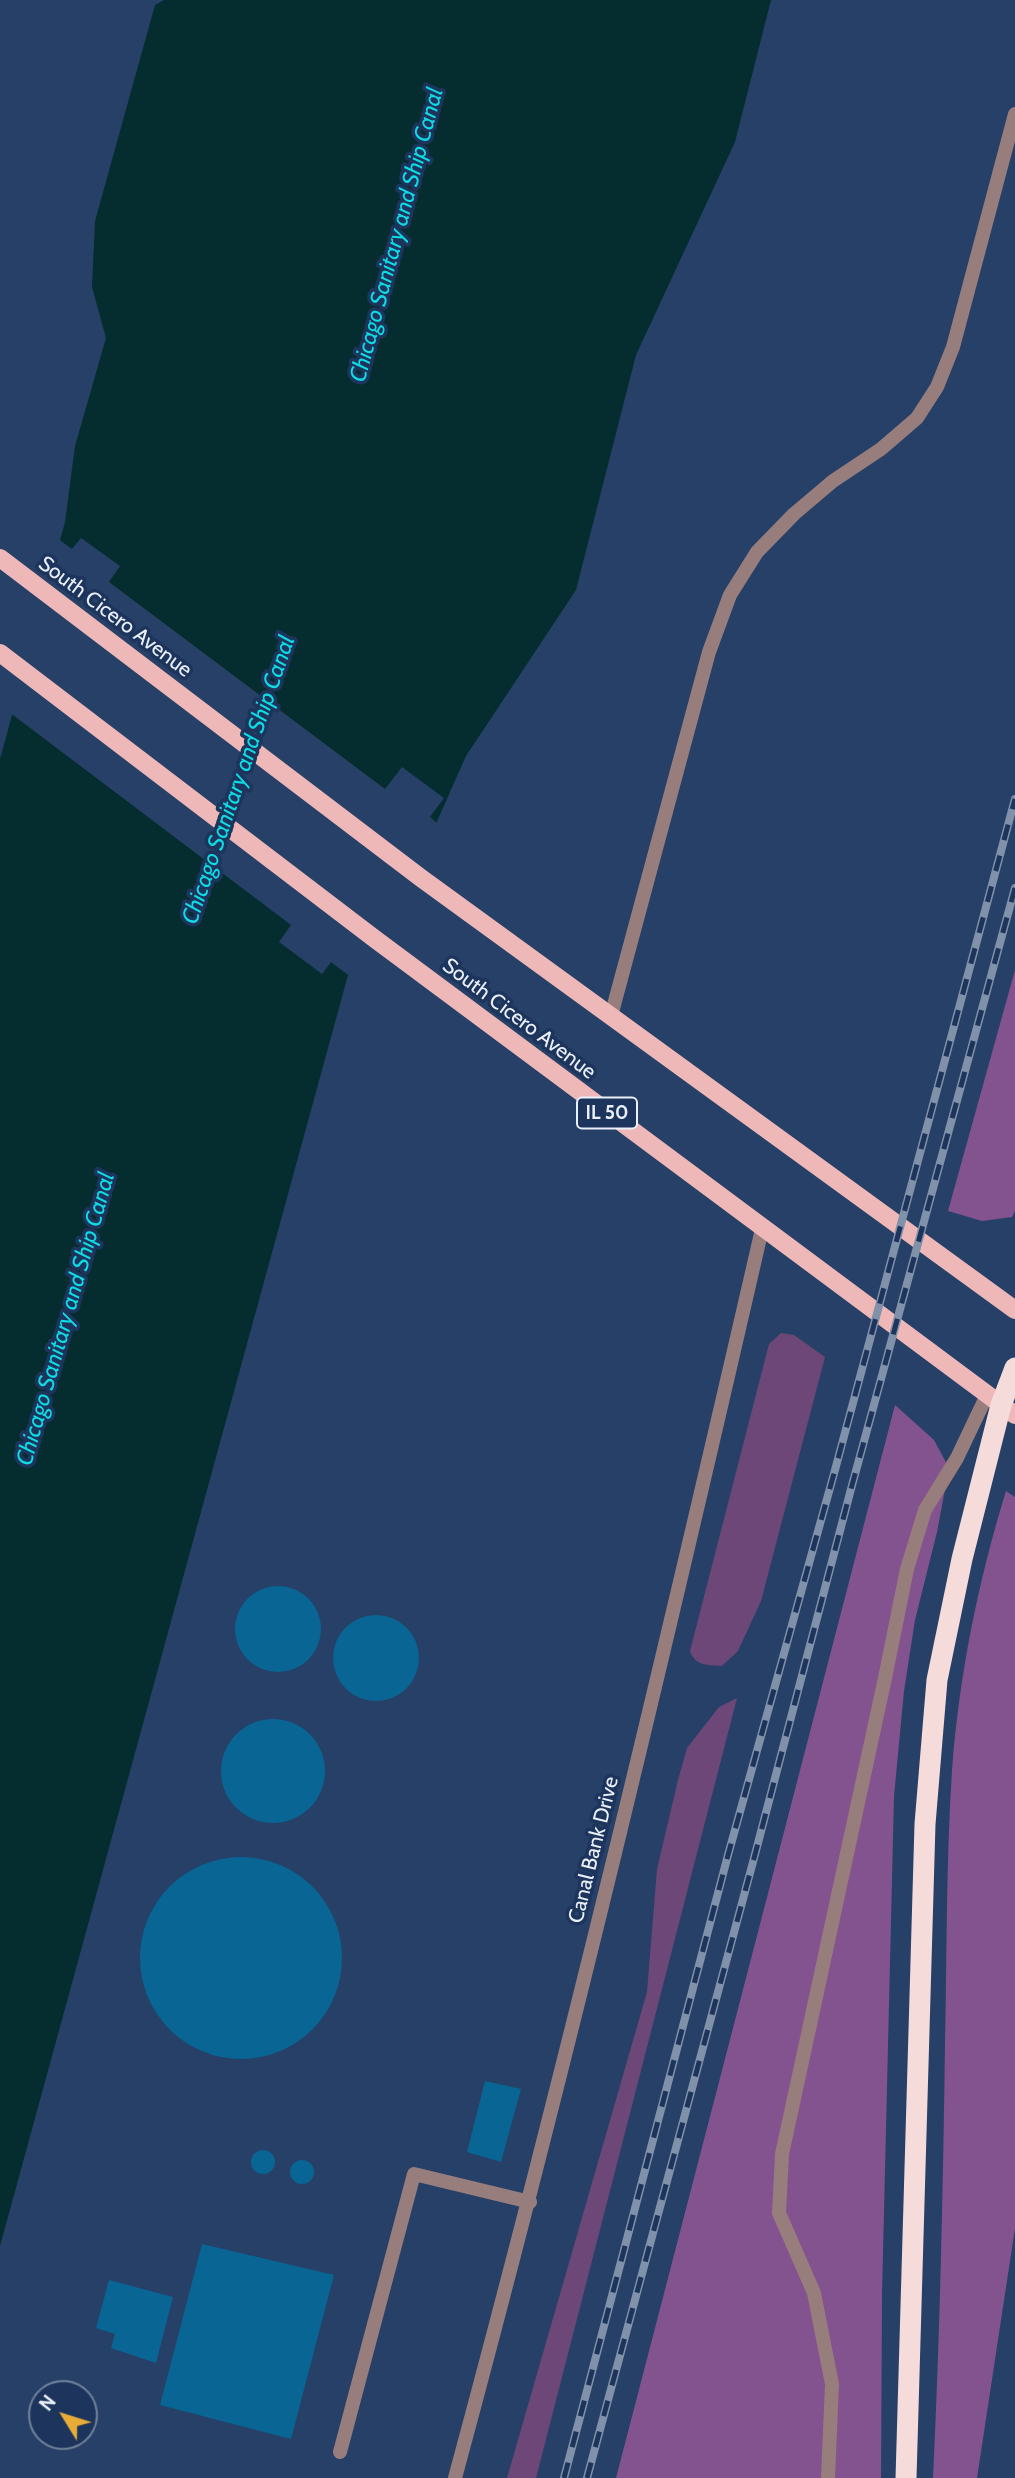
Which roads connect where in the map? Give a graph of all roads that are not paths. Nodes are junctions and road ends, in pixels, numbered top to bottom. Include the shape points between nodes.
1 (1015, 114) edge
2 (0, 558) edge
3 (0, 653) edge
4 (611, 1016) junction
5 (762, 1229) junction
6 (1015, 1310) edge
7 (1015, 1367) edge
8 (1001, 1405) edge
9 (530, 2202) junction
10 (340, 2452) dead end
11 (455, 2478) edge
12 (828, 2478) edge
13 (906, 2478) edge

1 - 4 lane via 953,347 937,387 917,418 794,514 757,552 730,595 709,652
2 - 4 main road, South Cicero Avenue via 421,878
3 - 5 main road, South Cicero Avenue / IL 50
4 - 6 main road, South Cicero Avenue
5 - 8 main road, South Cicero Avenue / IL 50
5 - 9 lane, Canal Bank Drive
7 - 8 highway
8 - 12 lane via 957,1458 925,1510 907,1569 782,2154 779,2213 814,2292 832,2384
8 - 13 highway via 937,1680 925,1824
9 - 10 lane via 414,2174
9 - 11 lane, Canal Bank Drive

